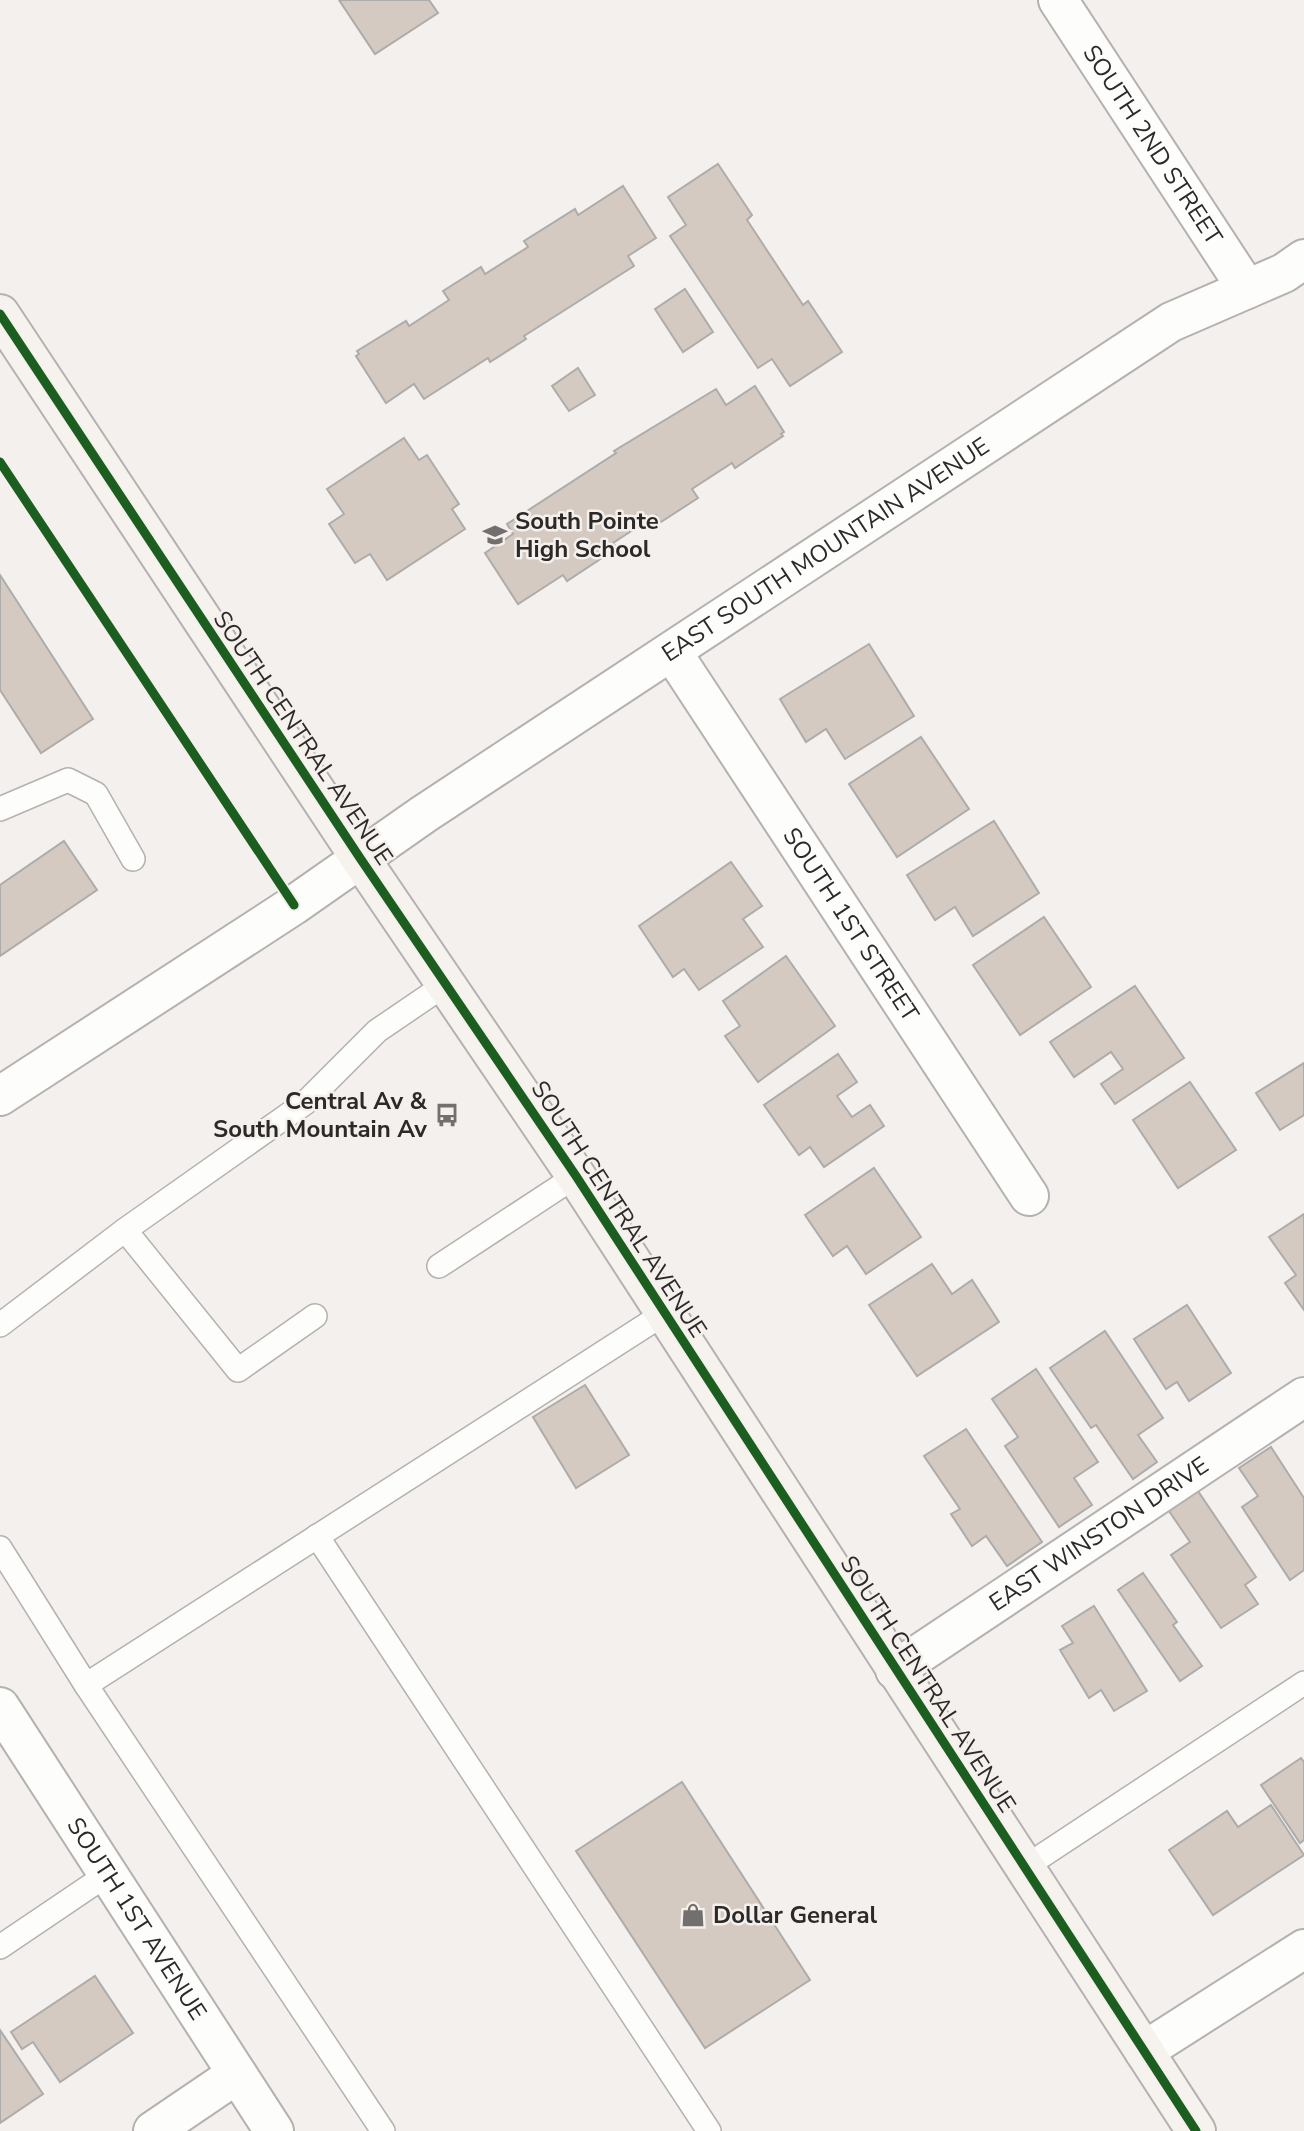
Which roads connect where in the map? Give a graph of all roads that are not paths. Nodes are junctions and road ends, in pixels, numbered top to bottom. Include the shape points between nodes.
1 (1058, 0) edge
2 (1304, 259) edge
3 (1247, 289) junction
4 (0, 314) edge
5 (672, 652) junction
6 (0, 809) edge
7 (360, 858) junction
8 (133, 859) dead end
9 (446, 984) junction
10 (0, 1096) edge
11 (576, 1176) junction
12 (1029, 1196) dead end
13 (125, 1230) junction
14 (439, 1266) dead end
15 (665, 1313) junction
16 (315, 1316) dead end
17 (0, 1325) edge
18 (1304, 1397) edge
19 (317, 1536) junction
20 (0, 1548) edge
21 (895, 1670) junction
22 (1304, 1683) edge
23 (86, 1685) junction
24 (0, 1707) edge
25 (1025, 1867) junction
26 (108, 1874) junction
27 (0, 1947) edge
28 (1304, 1949) edge
29 (1144, 2051) junction
30 (237, 2074) junction
31 (153, 2131) edge
32 (274, 2131) edge
33 (383, 2131) edge
34 (709, 2131) edge
35 (1196, 2131) edge

1 - 3 street, SOUTH 2ND STREET
2 - 3 street, EAST SOUTH MOUNTAIN AVENUE
3 - 5 street, EAST SOUTH MOUNTAIN AVENUE via 1171,322
4 - 7 main road, SOUTH CENTRAL AVENUE
5 - 7 street, EAST SOUTH MOUNTAIN AVENUE
5 - 12 street, SOUTH 1ST STREET
6 - 8 lane via 68,780 96,794
7 - 9 main road, SOUTH CENTRAL AVENUE
7 - 10 street, EAST SOUTH MOUNTAIN AVENUE
9 - 11 main road, SOUTH CENTRAL AVENUE
9 - 13 lane via 377,1031 306,1103
11 - 14 lane
11 - 15 main road, SOUTH CENTRAL AVENUE
13 - 16 lane via 238,1370
13 - 17 lane
15 - 19 lane
15 - 21 main road, SOUTH CENTRAL AVENUE
18 - 21 street, EAST WINSTON DRIVE
19 - 23 lane
19 - 34 lane
20 - 23 lane
21 - 25 main road, SOUTH CENTRAL AVENUE
22 - 25 lane
23 - 33 lane
24 - 26 street, SOUTH 1ST AVENUE
25 - 29 main road, SOUTH CENTRAL AVENUE
26 - 27 lane
26 - 30 street, SOUTH 1ST AVENUE
28 - 29 street
29 - 35 main road, SOUTH CENTRAL AVENUE
30 - 31 street
30 - 32 street, SOUTH 1ST AVENUE

